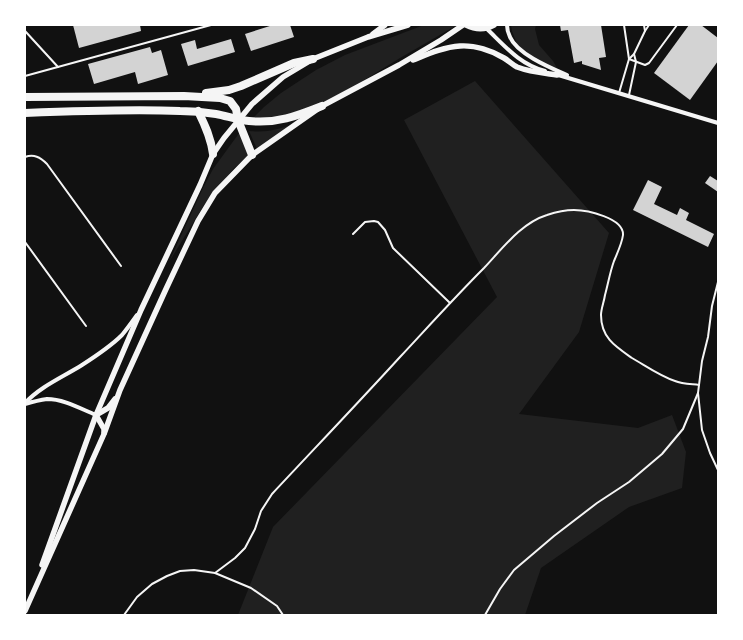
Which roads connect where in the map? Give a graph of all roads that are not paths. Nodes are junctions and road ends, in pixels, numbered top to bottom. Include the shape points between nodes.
1 (211, 25) edge
2 (385, 25) edge
3 (408, 25) edge
4 (463, 25) edge
5 (466, 25) edge
6 (494, 25) edge
7 (507, 25) edge
8 (624, 25) edge
9 (644, 25) edge
10 (649, 25) edge
11 (676, 25) edge
12 (486, 28) junction
13 (25, 31) edge
14 (645, 31) junction
15 (368, 37) junction
16 (634, 54) junction
17 (313, 59) junction
18 (629, 59) junction
19 (636, 62) junction
20 (399, 65) junction
21 (58, 67) junction
22 (557, 75) junction
23 (25, 76) edge
24 (576, 80) junction
25 (619, 93) junction
26 (184, 96) junction
27 (628, 96) junction
28 (25, 97) edge
29 (322, 106) junction
30 (198, 111) junction
31 (25, 113) edge
32 (238, 120) junction
33 (718, 123) edge
34 (213, 154) junction
35 (252, 155) junction
36 (25, 157) edge
37 (353, 234) dead end
38 (25, 242) edge
39 (122, 266) dead end
40 (718, 282) edge
41 (450, 303) junction
42 (141, 310) junction
43 (86, 326) dead end
44 (699, 385) junction
45 (120, 390) junction
46 (698, 393) junction
47 (25, 403) edge
48 (96, 415) junction
49 (104, 434) junction
50 (718, 470) edge
51 (215, 573) junction
52 (26, 609) edge
53 (124, 615) edge
54 (283, 615) edge
55 (485, 615) edge

1 - 21 lane
2 - 15 street
3 - 15 street
4 - 20 street
5 - 12 street
6 - 12 street
7 - 24 street via 513,44 520,50
8 - 18 lane
9 - 14 lane
10 - 14 lane
11 - 19 lane via 649,63 646,65
12 - 22 street via 518,58 534,68
13 - 21 lane
14 - 16 lane
15 - 17 street
16 - 18 lane
16 - 19 lane
17 - 26 highway via 294,63 229,90
17 - 32 street via 263,93
18 - 19 lane
18 - 25 lane
19 - 27 lane
20 - 22 street via 446,48 461,46 489,51 516,66 535,72
20 - 29 street
21 - 23 lane
22 - 24 street
24 - 25 street
25 - 27 street
26 - 28 highway
26 - 32 highway via 226,100 236,109
27 - 33 street
29 - 32 highway via 282,120
29 - 35 street
30 - 31 highway
30 - 32 highway
30 - 34 highway via 206,126
32 - 34 street
32 - 35 highway
34 - 42 street
35 - 45 street via 215,194 198,221
36 - 39 lane via 38,157 46,164
37 - 41 lane via 365,222 378,222 385,230 393,248
38 - 43 lane
40 - 44 lane
41 - 44 lane via 528,224 538,218 564,211 591,212 612,220 622,228 622,238 611,270 601,314 607,338 618,349 666,378
41 - 51 lane via 272,494 261,511 245,548
42 - 47 street via 113,342
42 - 48 street
44 - 46 lane
45 - 48 street via 108,408
45 - 49 street
46 - 50 lane via 702,430
46 - 55 lane via 683,429 662,454 629,482 554,536 514,570
47 - 48 street via 56,400
48 - 49 street
48 - 52 street
49 - 52 street
51 - 53 lane via 194,570 180,572 157,581 137,597
51 - 54 lane via 251,588 277,606

